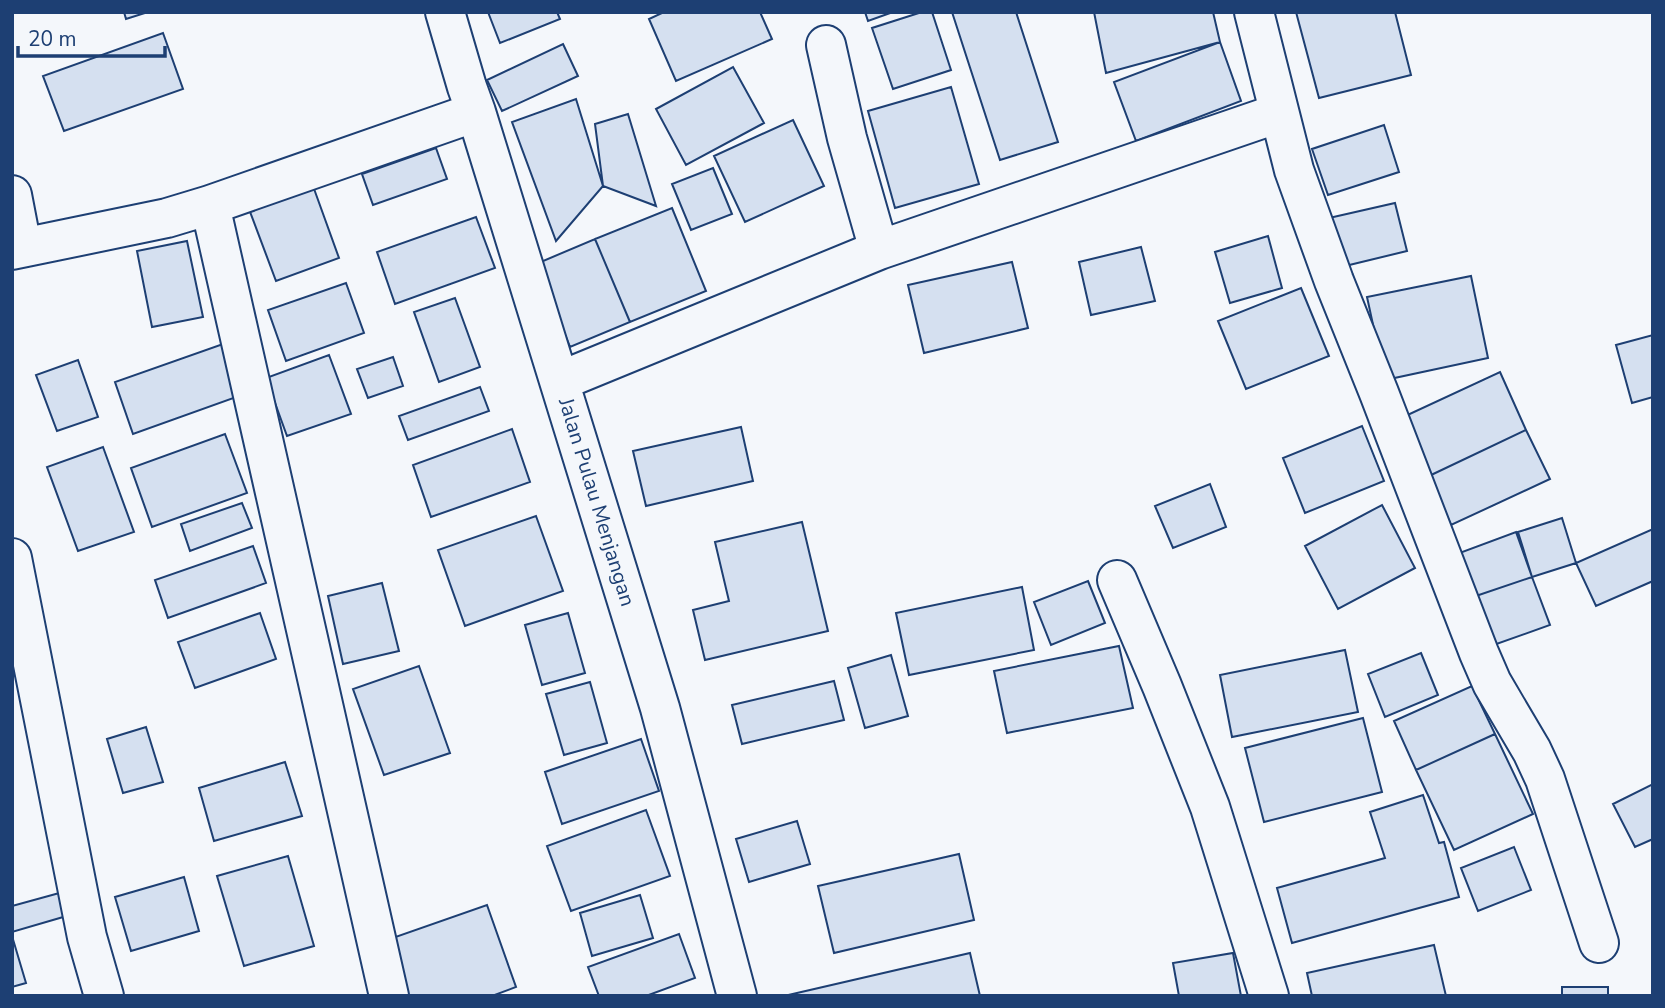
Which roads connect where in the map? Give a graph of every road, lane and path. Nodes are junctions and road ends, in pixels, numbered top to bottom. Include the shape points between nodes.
1 (446, 12) edge
2 (1254, 12) edge
3 (826, 45) dead end
4 (476, 112) junction
5 (1279, 113) junction
6 (12, 195) edge
7 (210, 205) junction
8 (17, 248) edge
9 (879, 250) junction
10 (560, 381) junction
11 (12, 558) edge
12 (1117, 580) dead end
13 (1599, 943) dead end
14 (104, 996) edge
15 (389, 996) edge
16 (737, 996) edge
17 (1269, 996) edge

1 - 4 street, Jalan Pulau Menjangan
2 - 5 street
3 - 9 street
4 - 7 street
4 - 10 street, Jalan Pulau Menjangan
5 - 9 street
5 - 13 street via 1334,281 1492,684 1545,779
6 - 8 street
7 - 8 street
7 - 15 street
9 - 10 street
10 - 16 street, Jalan Pulau Menjangan via 660,708
11 - 14 street via 87,937
12 - 17 street via 1210,807

